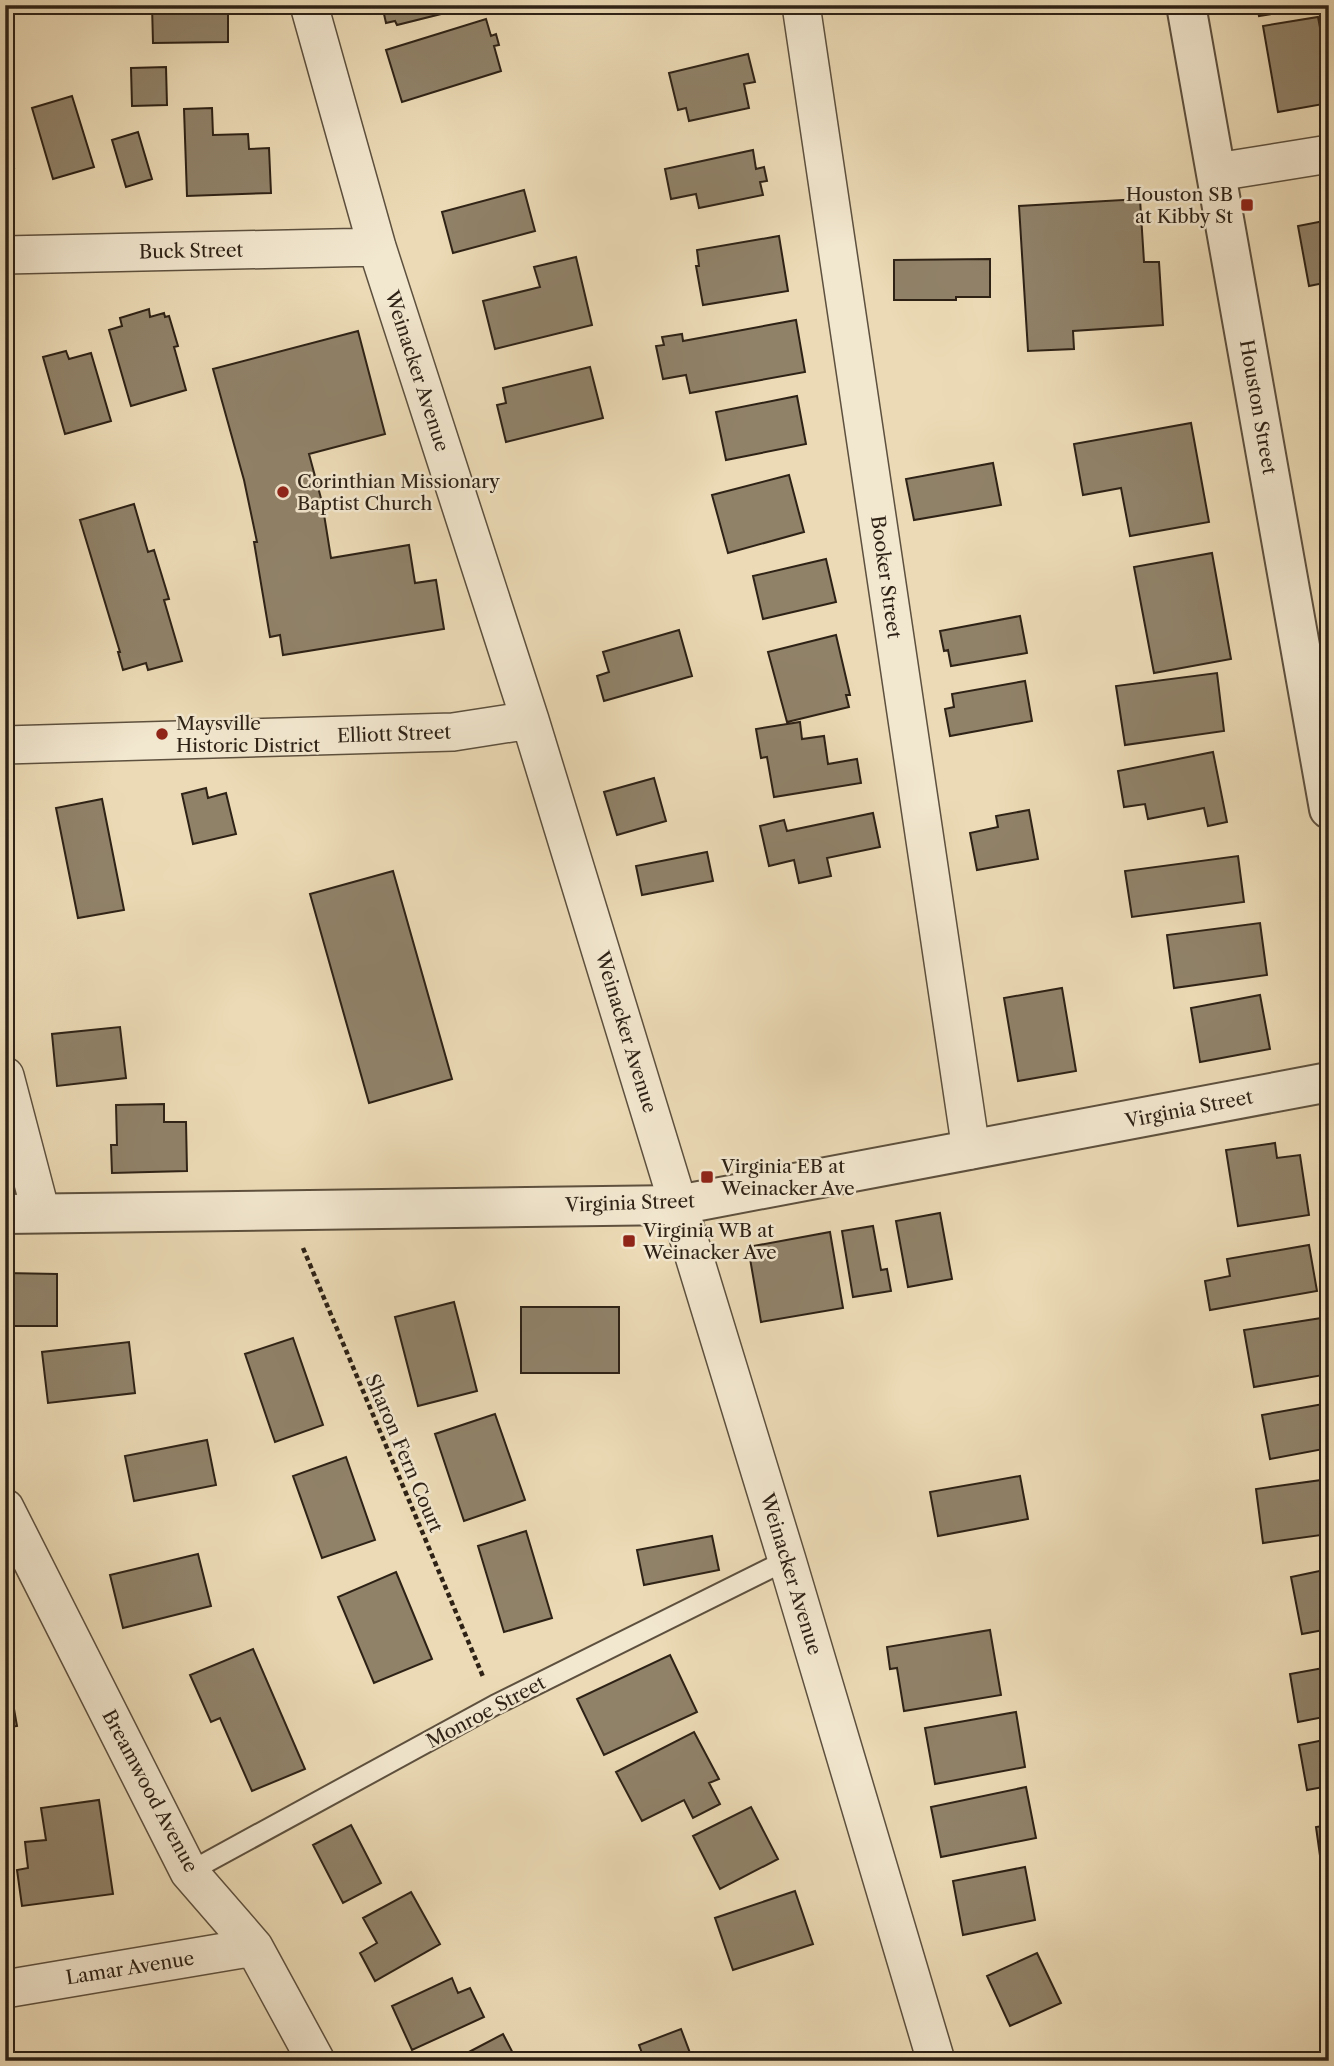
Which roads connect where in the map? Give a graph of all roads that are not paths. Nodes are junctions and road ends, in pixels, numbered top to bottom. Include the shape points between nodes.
1 (309, 5) edge
2 (801, 5) edge
3 (1186, 5) edge
4 (1329, 154) edge
5 (1217, 172) junction
6 (377, 247) junction
7 (5, 255) edge
8 (530, 720) junction
9 (5, 745) edge
10 (1323, 745) edge
11 (1329, 808) edge
12 (5, 1076) edge
13 (1329, 1082) edge
14 (971, 1150) junction
15 (678, 1205) junction
16 (23, 1214) edge
17 (5, 1508) edge
18 (787, 1560) junction
19 (189, 1872) junction
20 (254, 1947) junction
21 (5, 1989) edge
22 (316, 2061) edge
23 (936, 2061) edge

1 - 6 street, Weinacker Avenue
2 - 14 street, Booker Street
3 - 5 street, Houston Street
4 - 5 street
5 - 10 street, Houston Street
6 - 7 street, Buck Street
6 - 8 street, Weinacker Avenue
8 - 9 street, Elliott Street via 453,732
8 - 15 street, Weinacker Avenue
10 - 11 street, Houston Street
12 - 16 street
13 - 14 street, Virginia Street
14 - 15 street, Virginia Street
15 - 16 street, Virginia Street
15 - 18 street, Weinacker Avenue
17 - 19 street, Breamwood Avenue
18 - 19 lane, Monroe Street via 495,1705
18 - 23 street, Weinacker Avenue
19 - 20 street, Breamwood Avenue
20 - 21 street, Lamar Avenue
20 - 22 street, Breamwood Avenue

